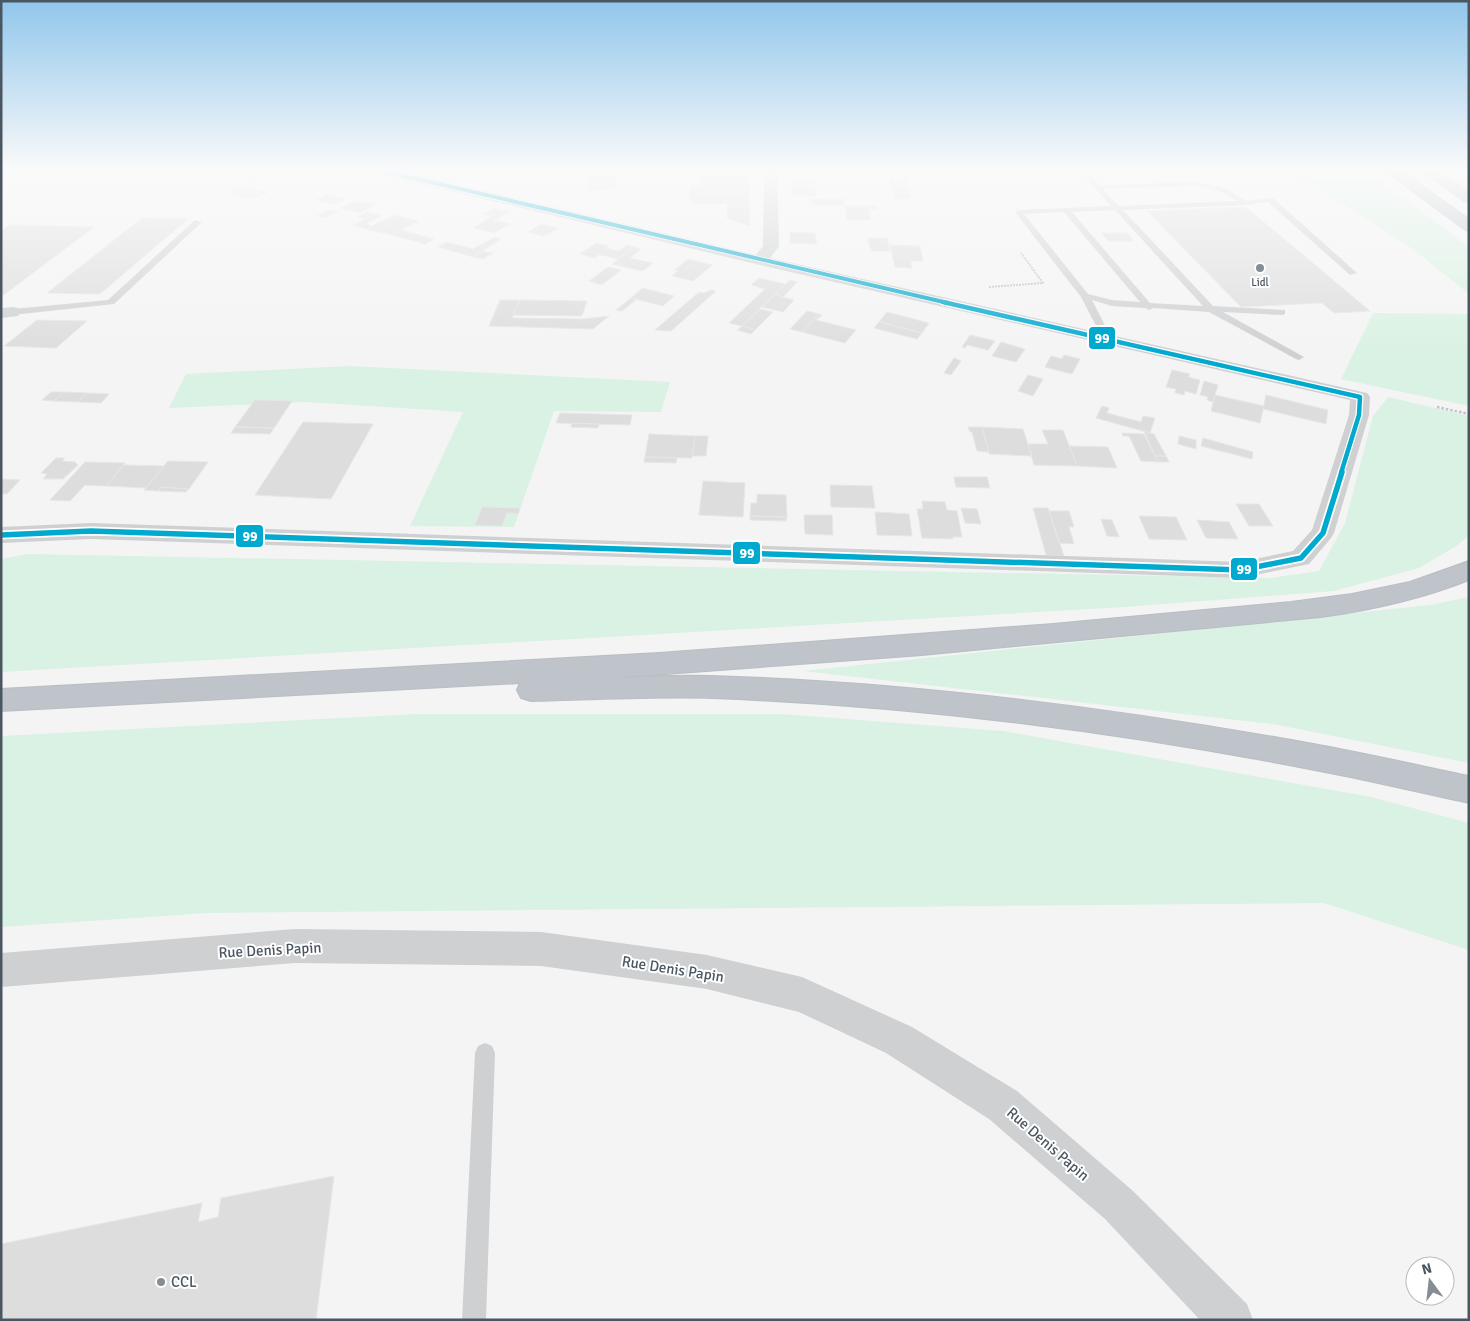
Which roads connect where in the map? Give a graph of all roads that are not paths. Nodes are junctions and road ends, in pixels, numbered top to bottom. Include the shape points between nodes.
1 (189, 231) edge
2 (636, 231) edge
3 (771, 231) edge
4 (1034, 231) edge
5 (1082, 231) edge
6 (1138, 231) edge
7 (1305, 231) edge
8 (760, 260) junction
9 (1353, 273) dead end
10 (1085, 296) junction
11 (1149, 306) junction
12 (1211, 310) junction
13 (7, 312) edge
14 (1282, 312) dead end
15 (1107, 339) junction
16 (1299, 357) dead end
17 (1, 535) edge
18 (1469, 570) edge
19 (1, 700) edge
20 (1, 714) edge
21 (1469, 790) edge
22 (1, 970) edge
23 (485, 1052) dead end
24 (474, 1320) edge
25 (1231, 1320) edge

1 - 13 lane via 111,302
2 - 8 street
3 - 8 street via 771,246
4 - 10 lane
5 - 11 lane
6 - 12 lane
7 - 9 lane
8 - 15 street
10 - 11 lane via 1112,303
10 - 15 lane
11 - 12 lane
12 - 14 lane
12 - 16 lane
15 - 17 street via 1360,397 1359,416 1323,533 1301,558 1241,570 91,531
18 - 19 highway via 1409,591 1341,604 1269,614 983,640 742,659
20 - 21 highway via 460,692 710,687 782,690 1008,710 1201,736
22 - 25 street, Rue Denis Papin via 295,946 541,949 707,972 802,995 899,1040 1003,1105 1119,1205
23 - 24 lane

